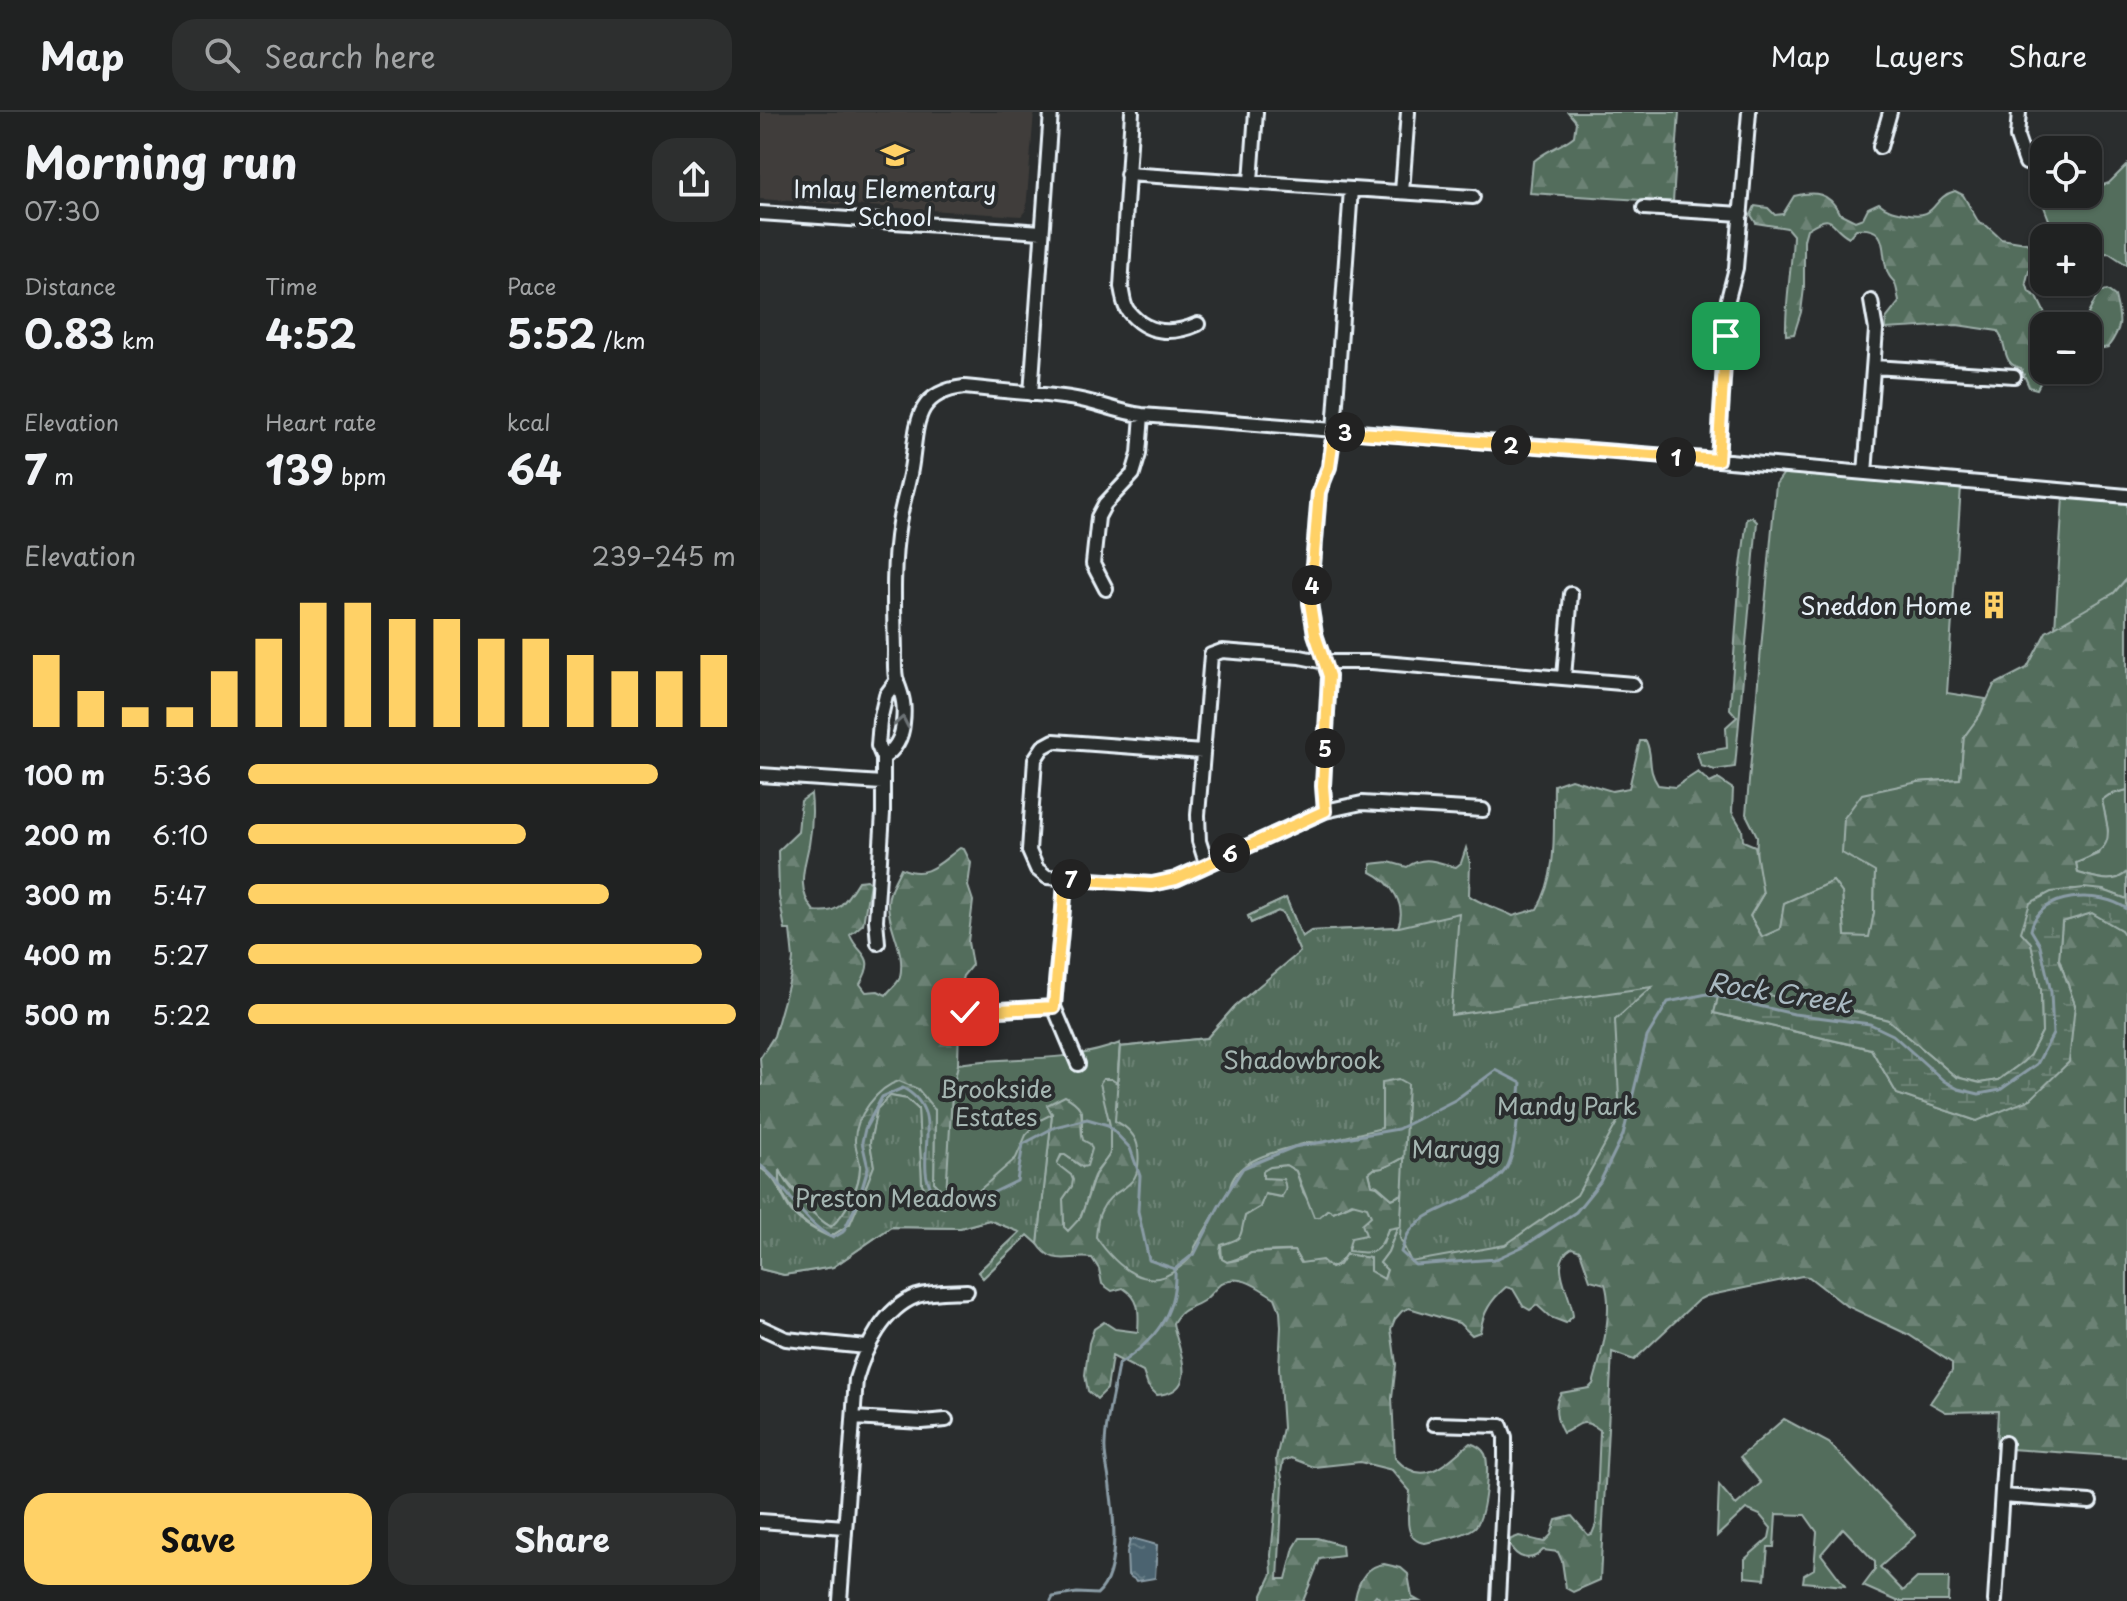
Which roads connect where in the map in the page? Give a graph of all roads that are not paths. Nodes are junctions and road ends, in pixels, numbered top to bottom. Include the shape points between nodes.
1 (1051, 112) edge
2 (1132, 112) edge
3 (1256, 112) edge
4 (1408, 112) edge
5 (1749, 112) edge
6 (1890, 112) edge
7 (2019, 112) edge
8 (1880, 147) dead end
9 (2026, 163) dead end
10 (1127, 174) junction
11 (1251, 181) junction
12 (1351, 189) junction
13 (1402, 192) junction
14 (1473, 197) dead end
15 (1644, 208) dead end
16 (760, 213) edge
17 (1741, 214) junction
18 (1042, 232) junction
19 (1871, 301) dead end
20 (1198, 324) dead end
21 (1874, 367) junction
22 (2014, 376) dead end
23 (1031, 394) junction
24 (1142, 415) junction
25 (1334, 431) junction
26 (1718, 460) junction
27 (1865, 473) junction
28 (2127, 496) edge
29 (1106, 589) dead end
30 (1571, 594) dead end
31 (1325, 662) junction
32 (1564, 677) junction
33 (897, 680) junction
34 (1633, 684) dead end
35 (1202, 752) junction
36 (883, 758) junction
37 (760, 775) edge
38 (882, 783) junction
39 (1483, 810) dead end
40 (1325, 811) junction
41 (1206, 863) junction
42 (1065, 879) junction
43 (878, 943) dead end
44 (1054, 1007) junction
45 (965, 1012) dead end
46 (1078, 1064) dead end
47 (967, 1291) dead end
48 (760, 1327) edge
49 (866, 1347) junction
50 (854, 1418) junction
51 (946, 1420) dead end
52 (1434, 1424) dead end
53 (2005, 1443) dead end
54 (2002, 1496) junction
55 (2090, 1502) dead end
56 (760, 1521) edge
57 (845, 1527) junction
58 (840, 1601) edge
59 (1498, 1601) edge
60 (1995, 1601) edge

1 - 18 street
2 - 10 street
3 - 11 street
4 - 13 street
5 - 17 street
6 - 8 street
7 - 9 street via 2017,137
10 - 11 street
10 - 20 street via 1121,287 1126,310 1148,327 1177,333
11 - 12 street
12 - 13 street
12 - 25 street
13 - 14 street
15 - 17 street
16 - 18 street
17 - 26 street via 1728,299
18 - 23 street
19 - 21 street
21 - 22 street
21 - 27 street
23 - 24 street
23 - 33 street via 949,389 921,411 895,564
24 - 25 street
24 - 29 street via 1133,474 1098,517 1093,564
25 - 26 street
25 - 31 street via 1319,492 1310,603
26 - 27 street
27 - 28 street
30 - 32 street
31 - 32 street
31 - 35 street via 1222,651 1211,655
31 - 40 street
32 - 34 street
33 - 36 street via 886,695 880,721 878,746
36 -> 33 street via 895,750 903,728 905,702
35 - 41 street via 1198,815
35 - 42 street via 1054,741 1043,747 1035,759 1029,851 1047,877
36 - 38 street
37 - 38 street
38 - 43 street
39 - 40 street via 1362,803
40 - 41 street
41 - 42 street via 1176,879 1152,884
42 - 44 street
44 - 45 street
44 - 46 street
47 - 49 street via 916,1296 898,1307
48 - 49 street via 786,1339
49 - 50 street via 856,1379
50 - 51 street
50 - 57 street
52 - 59 street via 1501,1426 1505,1437
53 - 54 street
54 - 55 street
54 - 60 street
56 - 57 street
57 - 58 street

